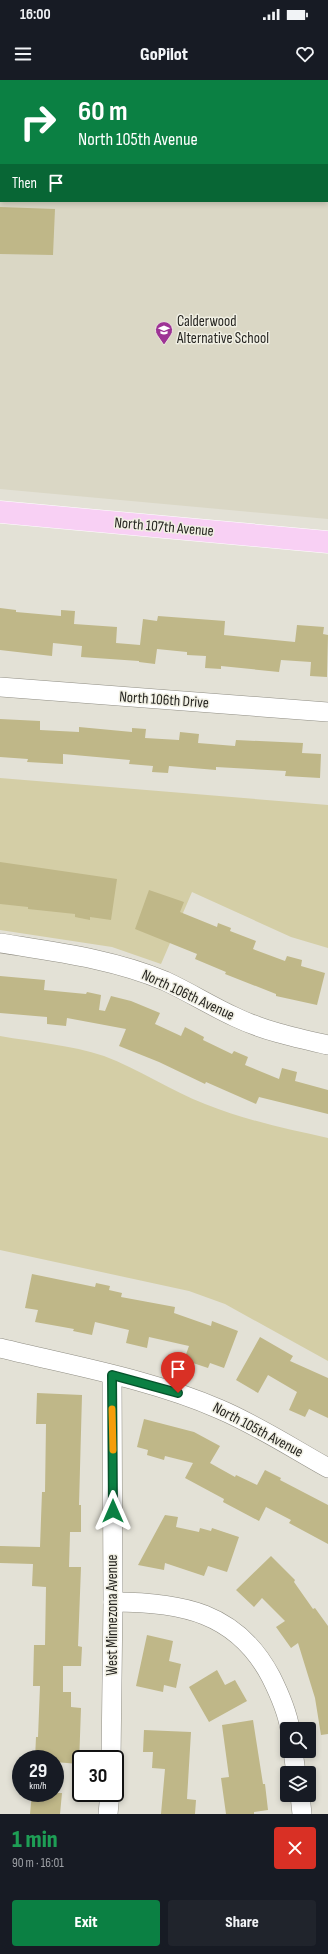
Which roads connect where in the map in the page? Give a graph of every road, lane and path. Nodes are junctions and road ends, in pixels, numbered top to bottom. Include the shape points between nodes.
1 (0, 512) edge
2 (328, 542) edge
3 (0, 687) edge
4 (328, 712) edge
5 (0, 943) edge
6 (328, 1045) edge
7 (0, 1348) edge
8 (112, 1375) junction
9 (328, 1468) edge
10 (113, 1602) junction
11 (288, 1722) edge
12 (111, 1750) edge
13 (109, 1802) edge
14 (301, 1802) edge
15 (108, 1814) edge
16 (302, 1814) edge

1 - 2 main road, North 107th Avenue
3 - 4 street, North 106th Drive
5 - 6 street, North 106th Avenue via 124,966 165,981 236,1018 271,1031
7 - 8 street, North 105th Avenue
8 - 9 street, North 105th Avenue via 178,1393 219,1408
8 - 10 street, West Minnezona Avenue
10 - 11 street via 169,1604 194,1610 218,1622 251,1645 263,1662 278,1691
10 - 12 street, West Minnezona Avenue
13 - 15 street
14 - 16 street

